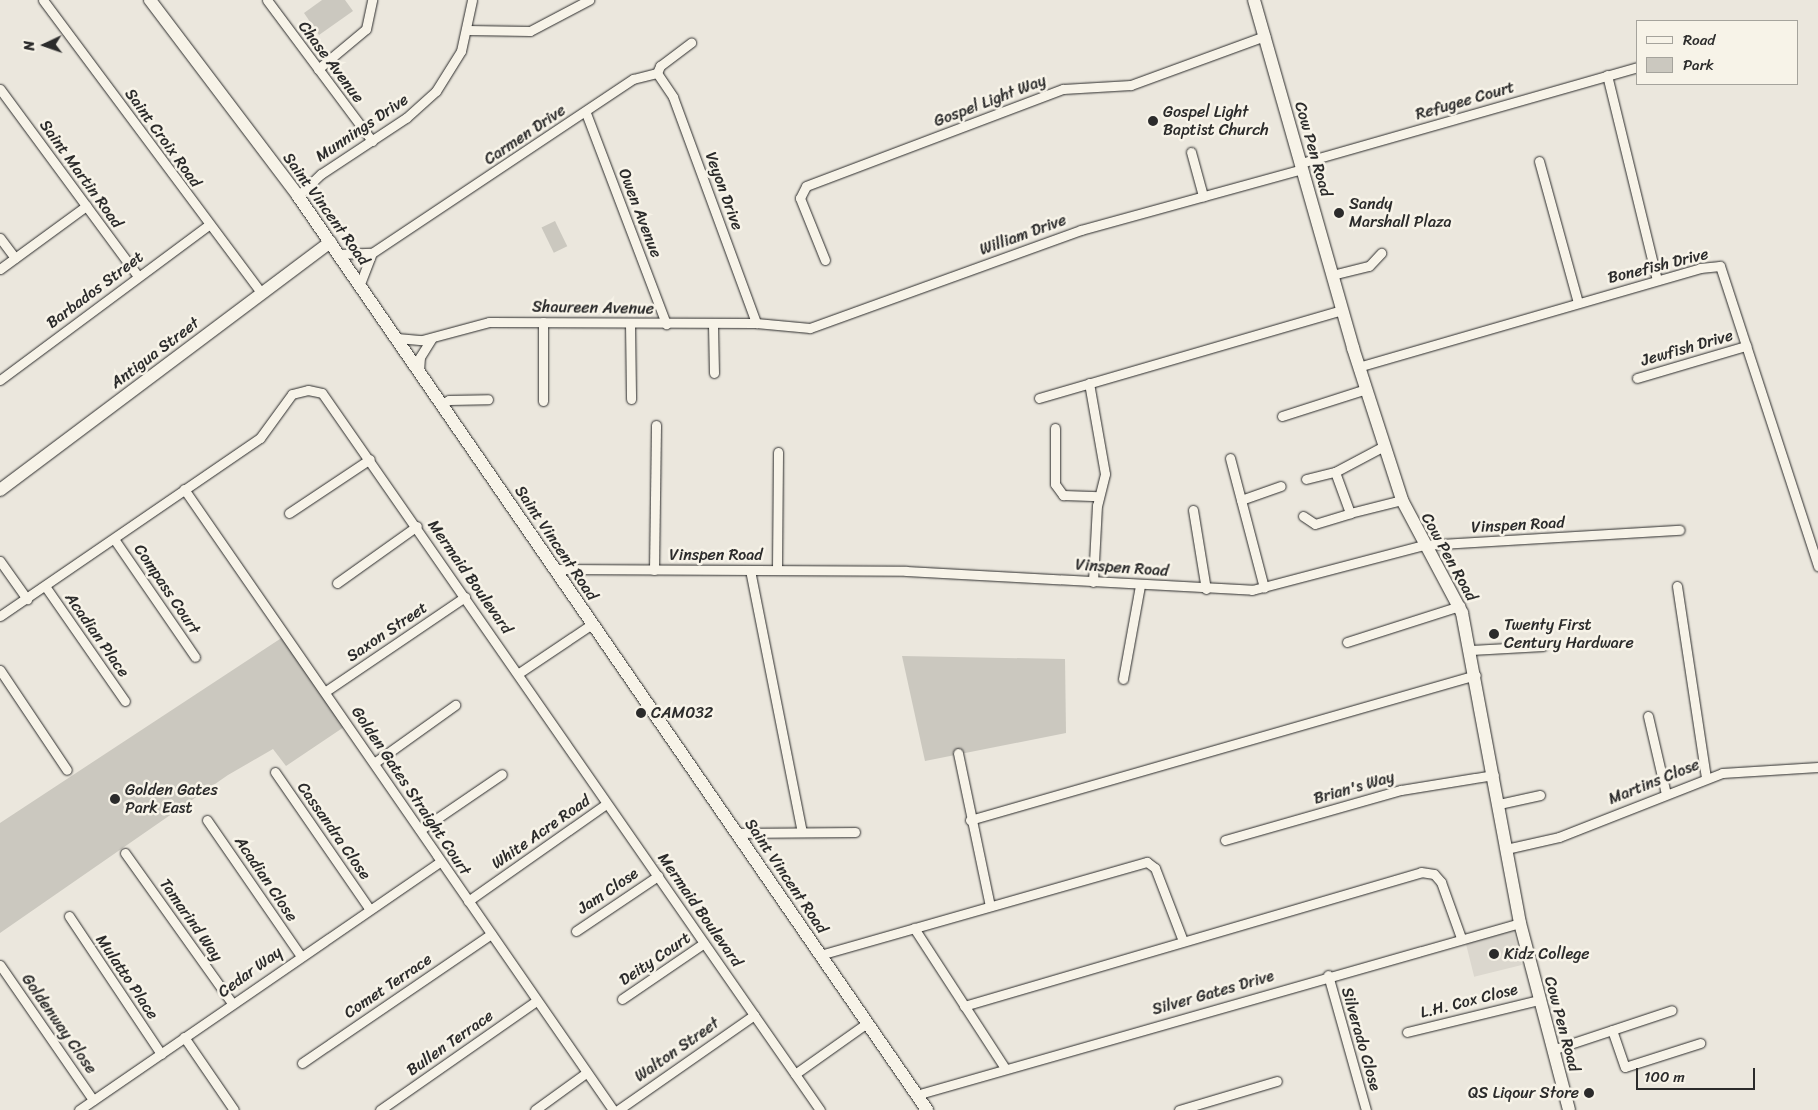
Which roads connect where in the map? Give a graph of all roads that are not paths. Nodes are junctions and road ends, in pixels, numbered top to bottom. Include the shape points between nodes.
1 (150, 0) edge
2 (267, 0) edge
3 (372, 0) edge
4 (472, 0) edge
5 (589, 0) edge
6 (1254, 0) edge
7 (47, 2) edge
8 (467, 30) junction
9 (1265, 36) junction
10 (691, 43) dead end
11 (1636, 67) edge
12 (318, 69) junction
13 (657, 73) junction
14 (1607, 76) junction
15 (0, 89) edge
16 (586, 113) junction
17 (372, 141) junction
18 (1191, 152) dead end
19 (1539, 161) dead end
20 (1302, 166) junction
21 (298, 196) junction
22 (1203, 196) junction
23 (86, 206) junction
24 (209, 226) junction
25 (0, 238) edge
26 (330, 242) junction
27 (372, 253) junction
28 (1381, 253) dead end
29 (339, 254) junction
30 (15, 258) junction
31 (825, 260) dead end
32 (0, 270) edge
33 (1332, 275) junction
34 (138, 276) junction
35 (1657, 280) junction
36 (360, 284) junction
37 (261, 294) junction
38 (1578, 303) junction
39 (1342, 310) junction
40 (543, 322) junction
41 (756, 322) junction
42 (630, 323) junction
43 (666, 324) junction
44 (714, 325) junction
45 (397, 338) junction
46 (432, 338) junction
47 (1746, 346) junction
48 (1358, 367) junction
49 (419, 370) junction
50 (714, 374) dead end
51 (1637, 378) dead end
52 (0, 380) edge
53 (1088, 383) junction
54 (1366, 389) junction
55 (1039, 398) dead end
56 (488, 399) dead end
57 (631, 399) dead end
58 (543, 400) dead end
59 (442, 404) junction
60 (1282, 416) dead end
61 (656, 426) dead end
62 (1055, 428) dead end
63 (1384, 446) junction
64 (778, 452) dead end
65 (1230, 458) dead end
66 (370, 459) junction
67 (1335, 472) junction
68 (1306, 479) dead end
69 (1281, 486) dead end
70 (184, 489) junction
71 (0, 490) edge
72 (1099, 496) junction
73 (1241, 500) junction
74 (1402, 500) junction
75 (1193, 510) dead end
76 (289, 512) dead end
77 (1350, 513) junction
78 (1303, 516) dead end
79 (417, 526) junction
80 (1680, 530) dead end
81 (114, 539) junction
82 (1424, 545) junction
83 (0, 561) edge
84 (1818, 566) edge
85 (555, 569) junction
86 (654, 570) junction
87 (750, 570) junction
88 (776, 570) junction
89 (337, 582) dead end
90 (1093, 582) junction
91 (1140, 585) junction
92 (45, 586) junction
93 (1677, 586) dead end
94 (1264, 588) junction
95 (1206, 589) junction
96 (465, 597) junction
97 (26, 599) junction
98 (1460, 606) junction
99 (0, 616) edge
100 (592, 624) junction
101 (1347, 642) dead end
102 (1543, 646) dead end
103 (1471, 650) junction
104 (194, 657) dead end
105 (0, 670) edge
106 (519, 673) junction
107 (1476, 675) junction
108 (1123, 678) dead end
109 (326, 691) junction
110 (125, 701) dead end
111 (455, 706) dead end
112 (1648, 716) dead end
113 (958, 753) dead end
114 (374, 763) junction
115 (1818, 767) edge
116 (67, 770) dead end
117 (274, 772) dead end
118 (502, 774) dead end
119 (1494, 774) junction
120 (1706, 777) junction
121 (1666, 794) junction
122 (1540, 795) dead end
123 (606, 804) junction
124 (1499, 804) junction
125 (208, 820) dead end
126 (970, 820) junction
127 (420, 830) junction
128 (802, 832) junction
129 (855, 832) dead end
130 (737, 833) junction
131 (1225, 840) dead end
132 (1506, 849) junction
133 (125, 853) dead end
134 (440, 862) junction
135 (658, 876) junction
136 (468, 901) junction
137 (990, 906) junction
138 (368, 907) junction
139 (69, 916) dead end
140 (1520, 923) junction
141 (914, 928) junction
142 (576, 931) dead end
143 (491, 934) junction
144 (1461, 938) junction
145 (1182, 941) junction
146 (704, 943) junction
147 (300, 955) junction
148 (820, 955) junction
149 (0, 965) edge
150 (1328, 975) junction
151 (622, 999) dead end
152 (1538, 1000) junction
153 (536, 1001) junction
154 (232, 1003) junction
155 (964, 1006) junction
156 (1672, 1010) dead end
157 (754, 1015) junction
158 (867, 1023) junction
159 (1612, 1030) junction
160 (1407, 1032) dead end
161 (184, 1037) junction
162 (1700, 1043) dead end
163 (1552, 1050) junction
164 (160, 1054) junction
165 (302, 1063) dead end
166 (1005, 1068) junction
167 (586, 1073) junction
168 (795, 1074) junction
169 (1277, 1081) dead end
170 (916, 1095) junction
171 (93, 1100) junction
172 (79, 1110) edge
173 (234, 1110) edge
174 (380, 1110) edge
175 (535, 1110) edge
176 (613, 1110) edge
177 (618, 1110) edge
178 (820, 1110) edge
179 (927, 1110) edge
180 (1179, 1110) edge
181 (1366, 1110) edge
182 (1569, 1110) edge

1 - 21 street, Saint Vincent Road
2 - 12 street, Chase Avenue
3 - 12 street via 366,29
4 - 8 street, Munnings Drive
5 - 8 street via 530,31
6 - 9 street, Cow Pen Road
7 - 24 street, Saint Croix Road
8 - 17 street, Munnings Drive via 454,66 436,91
9 - 20 street, Cow Pen Road
9 - 31 street, Gospel Light Way via 1144,82 1078,86 1048,94 806,186 800,198
10 - 13 street via 660,66
11 - 14 street, Refugee Court
12 - 17 street, Chase Avenue
13 - 16 street, Carmen Drive via 633,79
13 - 41 street, Veyon Drive via 673,97
14 - 20 street, Refugee Court
14 - 35 street
15 - 23 street, Saint Martin Road
16 - 27 street, Carmen Drive
16 - 43 street, Owen Avenue
17 - 21 street, Munnings Drive via 327,169
18 - 22 street
19 - 38 street
20 - 22 street, William Drive
20 - 33 street, Cow Pen Road
21 - 26 street, Saint Vincent Road
22 - 41 street, William Drive via 1082,230 818,326 791,329
23 - 30 street
23 - 34 street, Saint Martin Road
24 - 34 street, Barbados Street
24 - 37 street, Saint Croix Road
25 - 30 street
26 - 29 street, Saint Vincent Road
26 - 37 street, Antigua Street
27 - 29 street
27 - 36 street
28 - 33 street via 1369,266
29 - 36 street, Saint Vincent Road
30 - 32 street
33 - 39 street, Cow Pen Road
34 - 52 street, Barbados Street
35 - 38 street, Bonefish Drive
35 - 47 street, Bonefish Drive via 1720,266
36 - 45 street, Saint Vincent Road
37 - 71 street, Antigua Street
38 - 48 street, Bonefish Drive
39 - 48 street, Cow Pen Road
39 - 53 street
40 - 42 street, Shaureen Avenue
40 - 46 street, Shaureen Avenue via 475,324
40 - 58 street
41 - 44 street, Shaureen Avenue
42 - 43 street, Shaureen Avenue
42 - 57 street
43 - 44 street, Shaureen Avenue
44 - 50 street
45 - 46 street, Shaureen Avenue
45 - 49 street, Saint Vincent Road
46 - 49 street via 420,357
47 - 51 street, Jewfish Drive
47 - 84 street, Bonefish Drive
48 - 54 street, Cow Pen Road
49 - 59 street, Saint Vincent Road
53 - 55 street
53 - 72 street via 1104,460
54 - 60 street
54 - 63 street, Cow Pen Road
56 - 59 street via 449,400
59 - 85 street, Saint Vincent Road
61 - 86 street
62 - 72 street via 1055,484 1063,495
63 - 67 street
63 - 74 street, Cow Pen Road
64 - 88 street
65 - 73 street
66 - 70 street, Mermaid Boulevard via 329,399 318,391 304,390 285,400 266,433
66 - 76 street
66 - 79 street, Mermaid Boulevard
67 - 68 street
67 - 77 street
69 - 73 street
70 - 81 street, Mermaid Boulevard
70 - 109 street, Golden Gates Straight Court
72 - 90 street
73 - 94 street
74 - 77 street
74 - 82 street, Cow Pen Road
75 - 95 street
77 - 78 street via 1315,524
79 - 89 street
79 - 96 street, Mermaid Boulevard
80 - 82 street, Vinspen Road
81 - 92 street, Mermaid Boulevard
81 - 104 street, Compass Court
82 - 94 street, Vinspen Road
82 - 98 street, Cow Pen Road
83 - 97 street
85 - 86 street, Vinspen Road
85 - 100 street, Saint Vincent Road
86 - 87 street, Vinspen Road
87 - 88 street, Vinspen Road
87 - 128 street
88 - 90 street, Vinspen Road via 980,574
90 - 91 street, Vinspen Road
91 - 95 street, Vinspen Road
91 - 108 street
92 - 97 street, Mermaid Boulevard
92 - 110 street, Acadian Place
93 - 120 street
94 - 95 street, Vinspen Road
96 - 106 street, Mermaid Boulevard
96 - 109 street, Saxon Street
97 - 99 street, Mermaid Boulevard
98 - 101 street
98 - 103 street, Cow Pen Road
100 - 106 street
100 - 130 street, Saint Vincent Road
102 - 103 street
103 - 107 street, Cow Pen Road
105 - 116 street
106 - 123 street, Mermaid Boulevard
107 - 119 street, Cow Pen Road
107 - 126 street
109 - 114 street, Golden Gates Straight Court
111 - 114 street
112 - 121 street
113 - 126 street
114 - 127 street, Golden Gates Straight Court
115 - 120 street, Martins Close via 1746,769
117 - 138 street, Cassandra Close
118 - 127 street
119 - 124 street, Cow Pen Road
119 - 131 street, Brian's Way via 1401,790
120 - 121 street, Martins Close
121 - 132 street, Martins Close via 1559,837
122 - 124 street
123 - 135 street, Mermaid Boulevard
123 - 136 street, White Acre Road
124 - 132 street, Cow Pen Road
125 - 147 street, Acadian Close
126 - 137 street
127 - 134 street, Golden Gates Straight Court
128 - 129 street
128 - 130 street
130 - 148 street, Saint Vincent Road
132 - 140 street, Cow Pen Road
133 - 154 street, Tamarind Way
134 - 136 street, Golden Gates Straight Court
134 - 138 street, Cedar Way
135 - 142 street, Jam Close
135 - 146 street, Mermaid Boulevard
136 - 143 street, Golden Gates Straight Court
137 - 141 street
137 - 145 street via 1149,862
138 - 147 street, Cedar Way
139 - 164 street, Mulatto Place
140 - 144 street, Silver Gates Drive
140 - 152 street, Cow Pen Road
141 - 148 street
141 - 155 street
143 - 153 street, Golden Gates Straight Court
143 - 165 street, Comet Terrace
144 - 145 street via 1441,882 1426,872
144 - 150 street, Silver Gates Drive
145 - 155 street
146 - 151 street, Deity Court
146 - 157 street, Mermaid Boulevard
147 - 154 street, Cedar Way
148 - 158 street, Saint Vincent Road
149 - 171 street, Goldenway Close
150 - 166 street, Silver Gates Drive
150 - 181 street, Silverado Close
152 - 160 street, L.H. Cox Close
152 - 163 street, Cow Pen Road
153 - 167 street, Golden Gates Straight Court
153 - 174 street, Bullen Terrace
154 - 161 street, Cedar Way
155 - 166 street
156 - 159 street
157 - 168 street, Mermaid Boulevard
157 - 177 street, Walton Street
158 - 168 street
158 - 170 street, Saint Vincent Road
159 - 162 street via 1625,1067
159 - 163 street
161 - 164 street, Cedar Way
161 - 173 street
163 - 182 street, Cow Pen Road
164 - 171 street, Cedar Way
166 - 170 street, Silver Gates Drive
167 - 175 street
167 - 176 street, Golden Gates Straight Court
168 - 178 street, Mermaid Boulevard
169 - 180 street
170 - 179 street, Saint Vincent Road
171 - 172 street, Cedar Way

